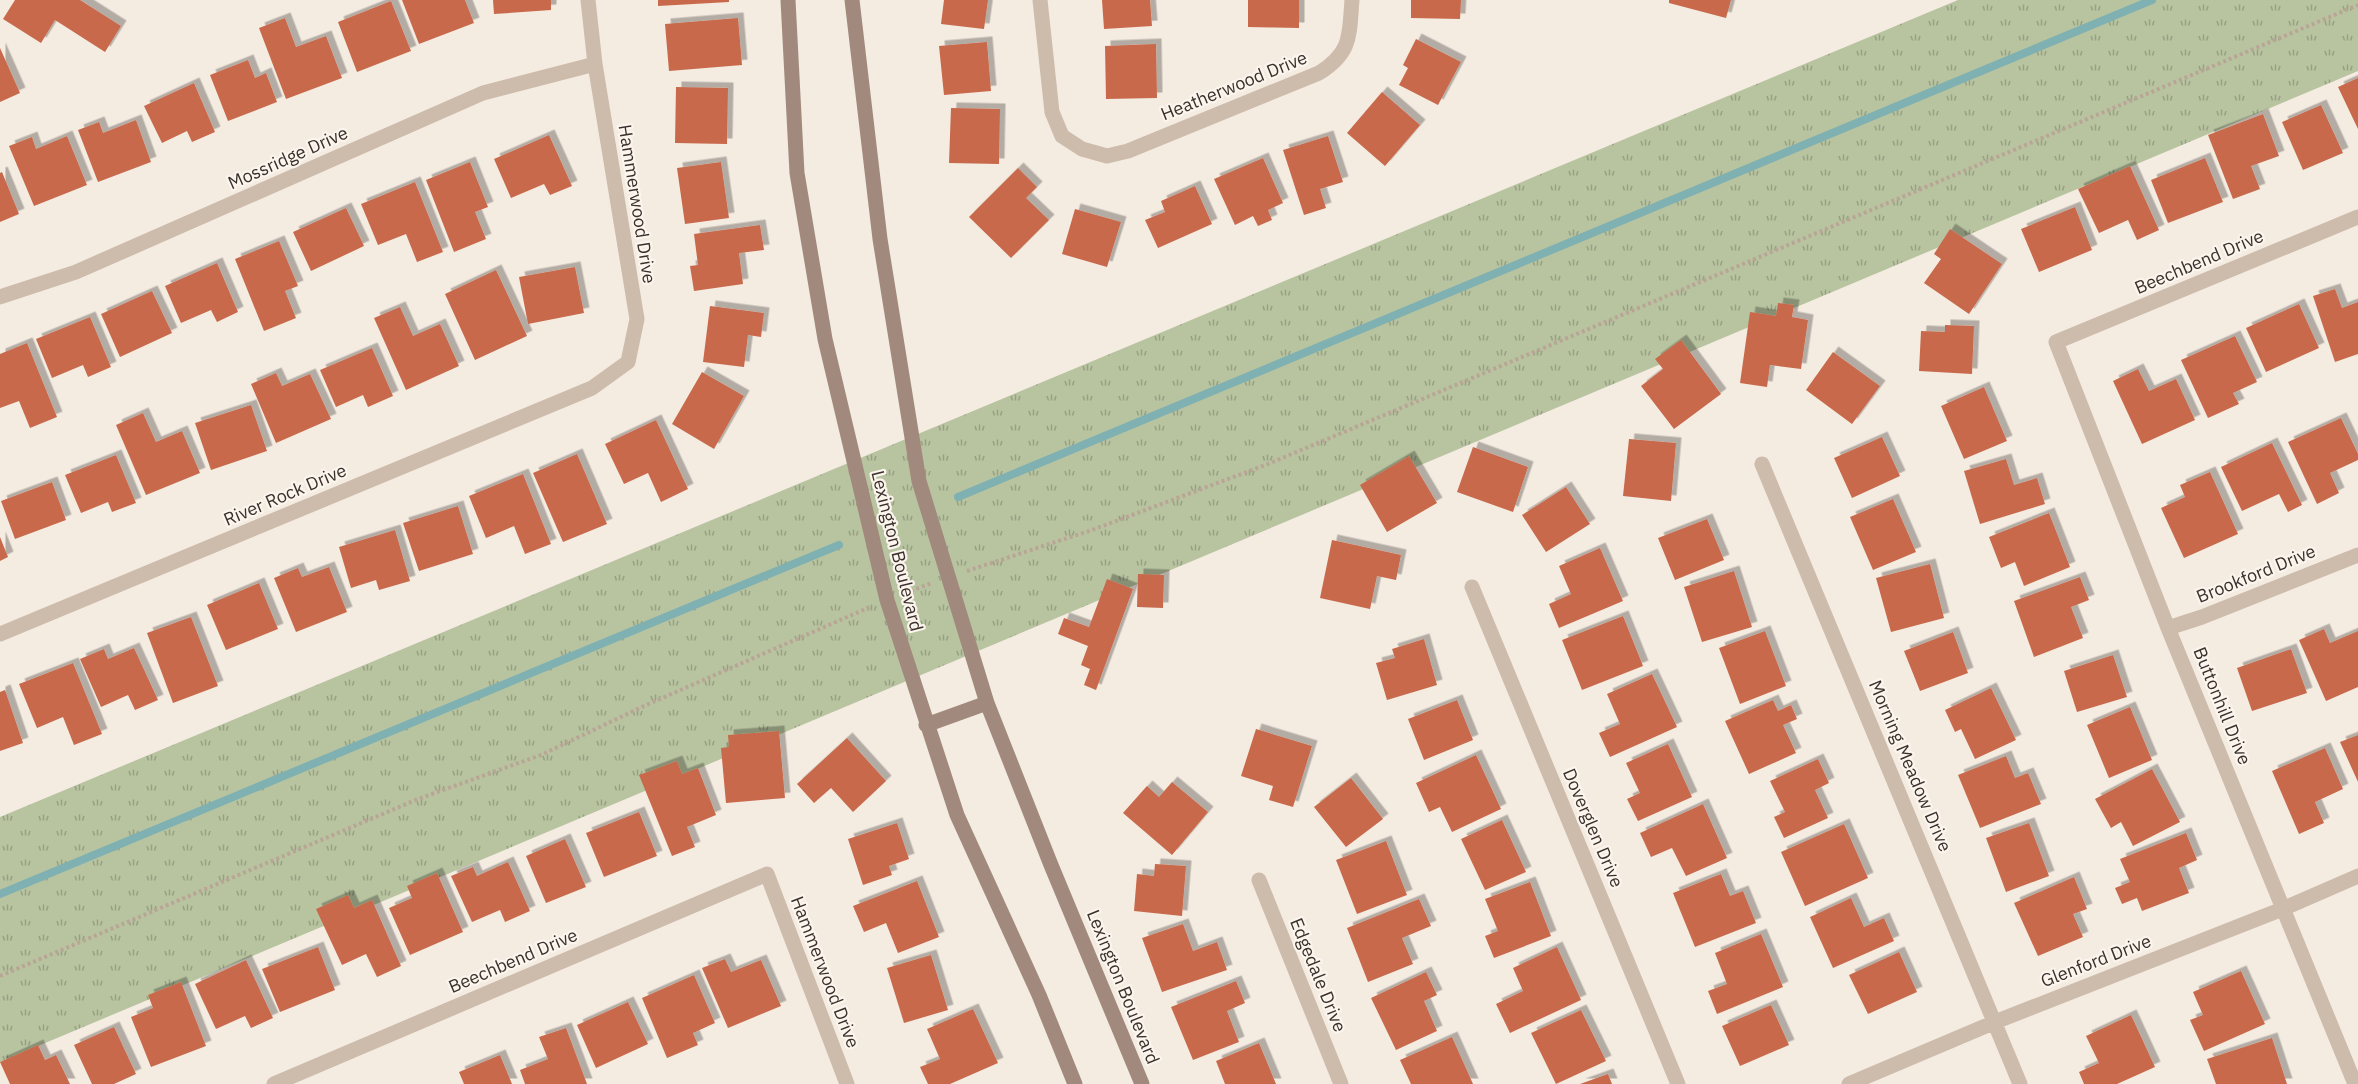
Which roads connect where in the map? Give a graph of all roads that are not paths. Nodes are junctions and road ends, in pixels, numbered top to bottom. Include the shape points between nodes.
1 (588, 0) edge
2 (788, 0) edge
3 (852, 0) edge
4 (1040, 0) edge
5 (1352, 0) edge
6 (595, 64) junction
7 (2358, 217) edge
8 (0, 297) edge
9 (2056, 342) joint
10 (584, 391) joint
11 (1762, 464) dead end
12 (2358, 555) edge
13 (1472, 587) dead end
14 (2169, 628) junction
15 (0, 634) edge
16 (987, 703) junction
17 (926, 725) junction
18 (767, 873) joint
19 (2358, 876) edge
20 (1259, 880) dead end
21 (2285, 908) junction
22 (1995, 1022) junction
23 (274, 1084) edge
24 (847, 1084) edge
25 (1075, 1084) edge
26 (1142, 1084) edge
27 (1341, 1084) edge
28 (1678, 1084) edge
29 (1849, 1084) edge
30 (2020, 1084) edge
31 (2355, 1084) edge

1 - 6 street, Hammerwood Drive
2 - 17 street, Lexington Boulevard via 797,173 825,339 886,600
3 - 16 street, Lexington Boulevard via 880,239 919,481
4 - 5 street, Heatherwood Drive via 1052,112 1062,136 1082,149 1107,156 1319,73 1337,62 1349,40
6 - 8 street, Mossridge Drive via 483,93 76,272
6 - 10 street, Hammerwood Drive via 637,319 628,362
7 - 9 street, Beechbend Drive
9 - 14 street, Buttonhill Drive
10 - 15 street, River Rock Drive
11 - 22 street, Morning Meadow Drive
12 - 14 street, Brookford Drive
13 - 28 street, Doverglen Drive
14 - 21 street, Buttonhill Drive
16 - 17 street
16 - 26 street, Lexington Boulevard
17 - 25 street, Lexington Boulevard via 957,815
18 - 23 street, Beechbend Drive
18 - 24 street, Hammerwood Drive
19 - 21 street, Glenford Drive
20 - 27 street, Edgedale Drive
21 - 22 street, Glenford Drive
21 - 31 street, Buttonhill Drive
22 - 29 street, Glenford Drive
22 - 30 street, Morning Meadow Drive

